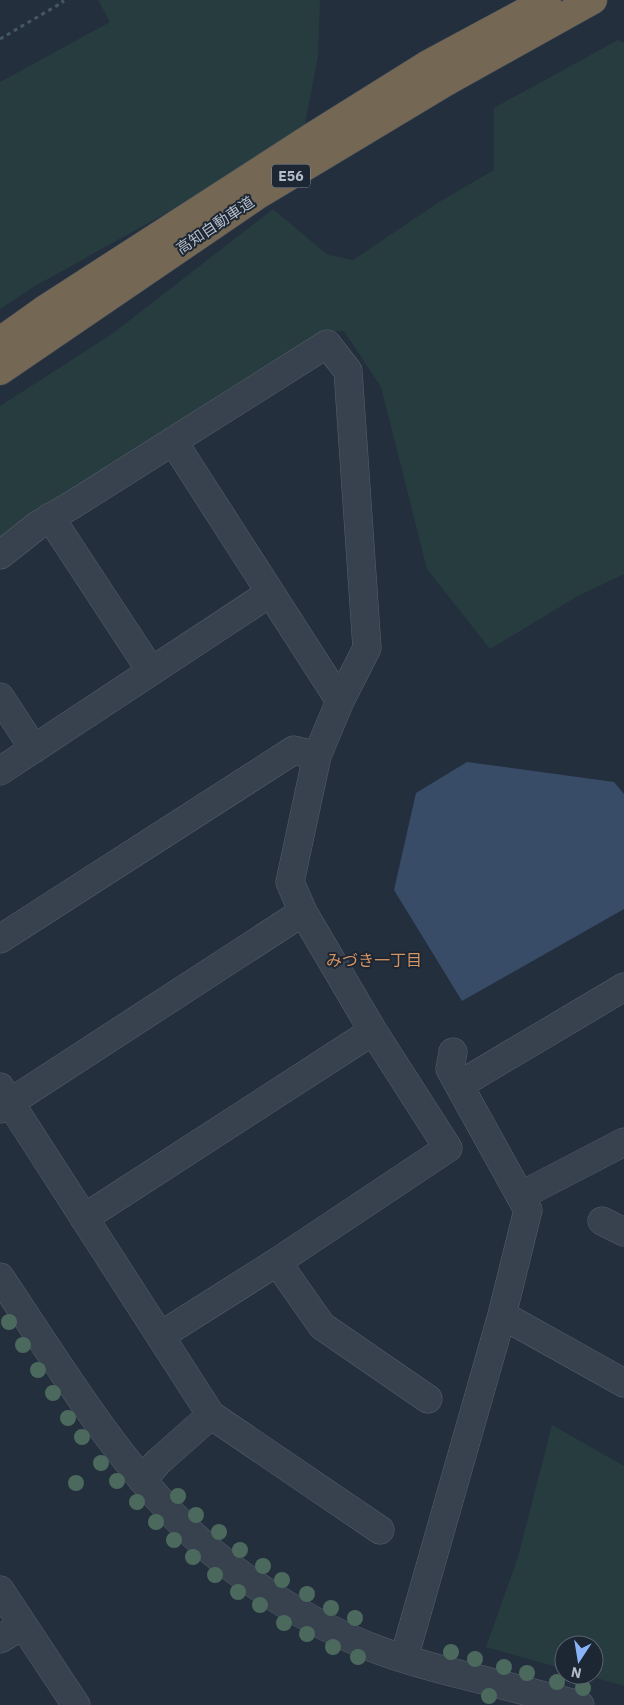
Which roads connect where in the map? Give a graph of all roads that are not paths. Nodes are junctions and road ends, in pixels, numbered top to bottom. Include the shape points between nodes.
1 (547, 0) edge
2 (593, 0) edge
3 (0, 340) edge
4 (0, 371) edge
5 (173, 441) junction
6 (50, 517) junction
7 (0, 555) edge
8 (270, 593) junction
9 (151, 671) junction
10 (0, 697) edge
11 (340, 701) junction
12 (34, 748) junction
13 (317, 756) junction
14 (0, 770) edge
15 (303, 912) junction
16 (0, 939) edge
17 (624, 987) edge
18 (373, 1031) junction
19 (453, 1052) dead end
20 (459, 1085) junction
21 (3, 1099) edge
22 (624, 1142) edge
23 (520, 1196) junction
24 (84, 1218) junction
25 (277, 1262) junction
26 (0, 1277) edge
27 (502, 1315) junction
28 (160, 1336) junction
29 (624, 1383) edge
30 (428, 1399) dead end
31 (211, 1416) junction
32 (142, 1480) junction
33 (380, 1530) dead end
34 (0, 1590) edge
35 (23, 1625) junction
36 (0, 1639) edge
37 (404, 1658) junction
38 (76, 1705) edge
39 (580, 1705) edge

1 - 3 highway, 高知自動車道 / E56 via 428,64 329,125
2 - 4 highway, 高知自動車道 / E56 via 446,82 258,196
5 - 6 street
5 - 8 street
5 - 11 street via 327,344 348,372 367,648
6 - 7 street
6 - 9 street
8 - 9 street
8 - 11 street
9 - 12 street
10 - 12 street
11 - 13 street
12 - 14 street
13 - 15 street via 290,882
13 - 16 street via 294,750
15 - 18 street
15 - 21 street
17 - 20 street
18 - 24 street
18 - 25 street via 448,1148
19 - 20 street via 450,1069
20 - 23 street
21 - 24 street
22 - 23 street
23 - 27 street via 528,1210
24 - 28 street
25 - 28 street
25 - 30 street via 322,1326
26 - 32 street via 82,1400
27 - 29 street
27 - 37 street
28 - 31 street
31 - 32 street
31 - 33 street
32 - 37 street via 182,1524 242,1575 338,1632
34 - 35 street
35 - 36 street
35 - 38 street
37 - 39 street

